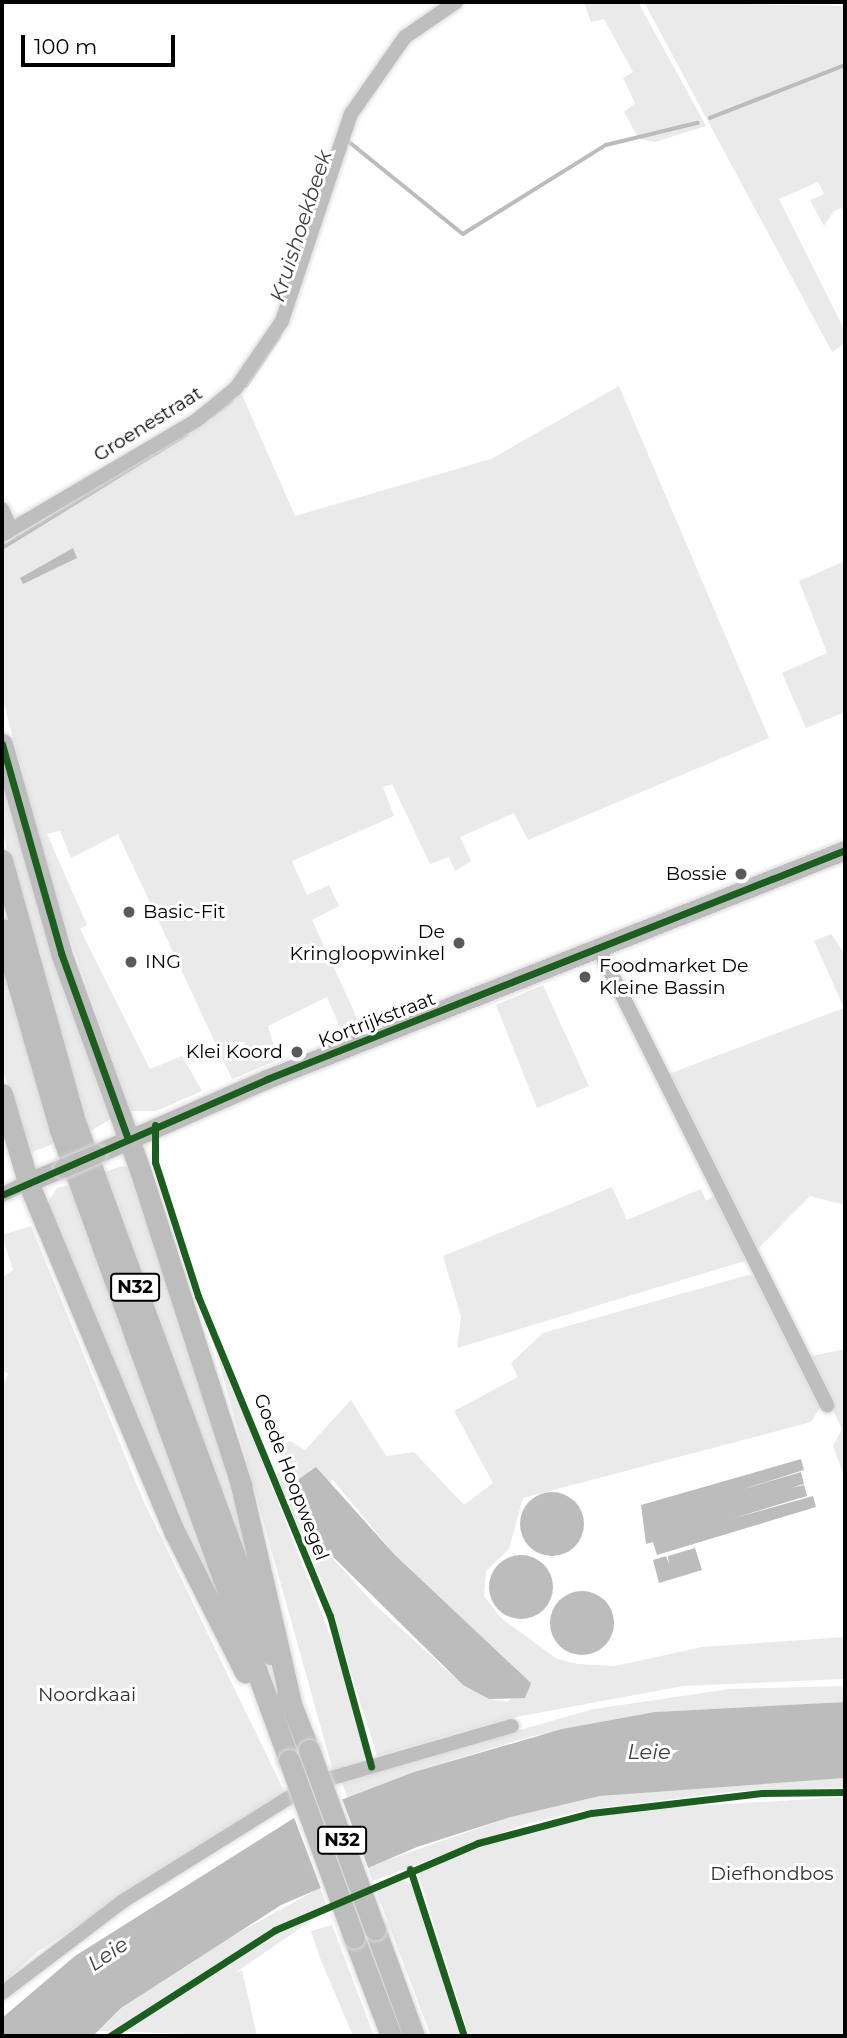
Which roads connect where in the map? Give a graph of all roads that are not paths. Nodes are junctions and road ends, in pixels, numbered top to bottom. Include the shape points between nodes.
1 (456, 2) edge
2 (2, 509) edge
3 (6, 531) edge
4 (2, 744) edge
5 (845, 850) edge
6 (2, 860) edge
7 (2, 929) edge
8 (600, 951) junction
9 (2, 1094) edge
10 (128, 1139) junction
11 (28, 1182) junction
12 (2, 1195) edge
13 (827, 1405) dead end
14 (292, 1707) junction
15 (512, 1726) dead end
16 (287, 1754) junction
17 (2, 1993) edge
18 (391, 2036) edge
19 (414, 2036) edge

1 - 3 street, Groenestraat via 405,37 351,114 282,321 236,388 197,420
2 - 3 street, Groenestraat
4 - 10 highway via 61,953
5 - 8 main road, Kortrijkstraat
6 - 14 highway, N32 via 75,1122
7 - 16 highway, N32 via 60,1130
8 - 10 main road, Kortrijkstraat
8 - 13 street
9 - 11 highway
10 - 11 main road, Kortrijkstraat, bridge
10 - 14 highway via 242,1485
11 - 12 street, Kortrijkstraat
11 - 16 highway via 175,1533
14 - 19 highway, N32, bridge
15 - 17 street via 311,1784 123,1901
16 - 18 highway, N32, bridge

